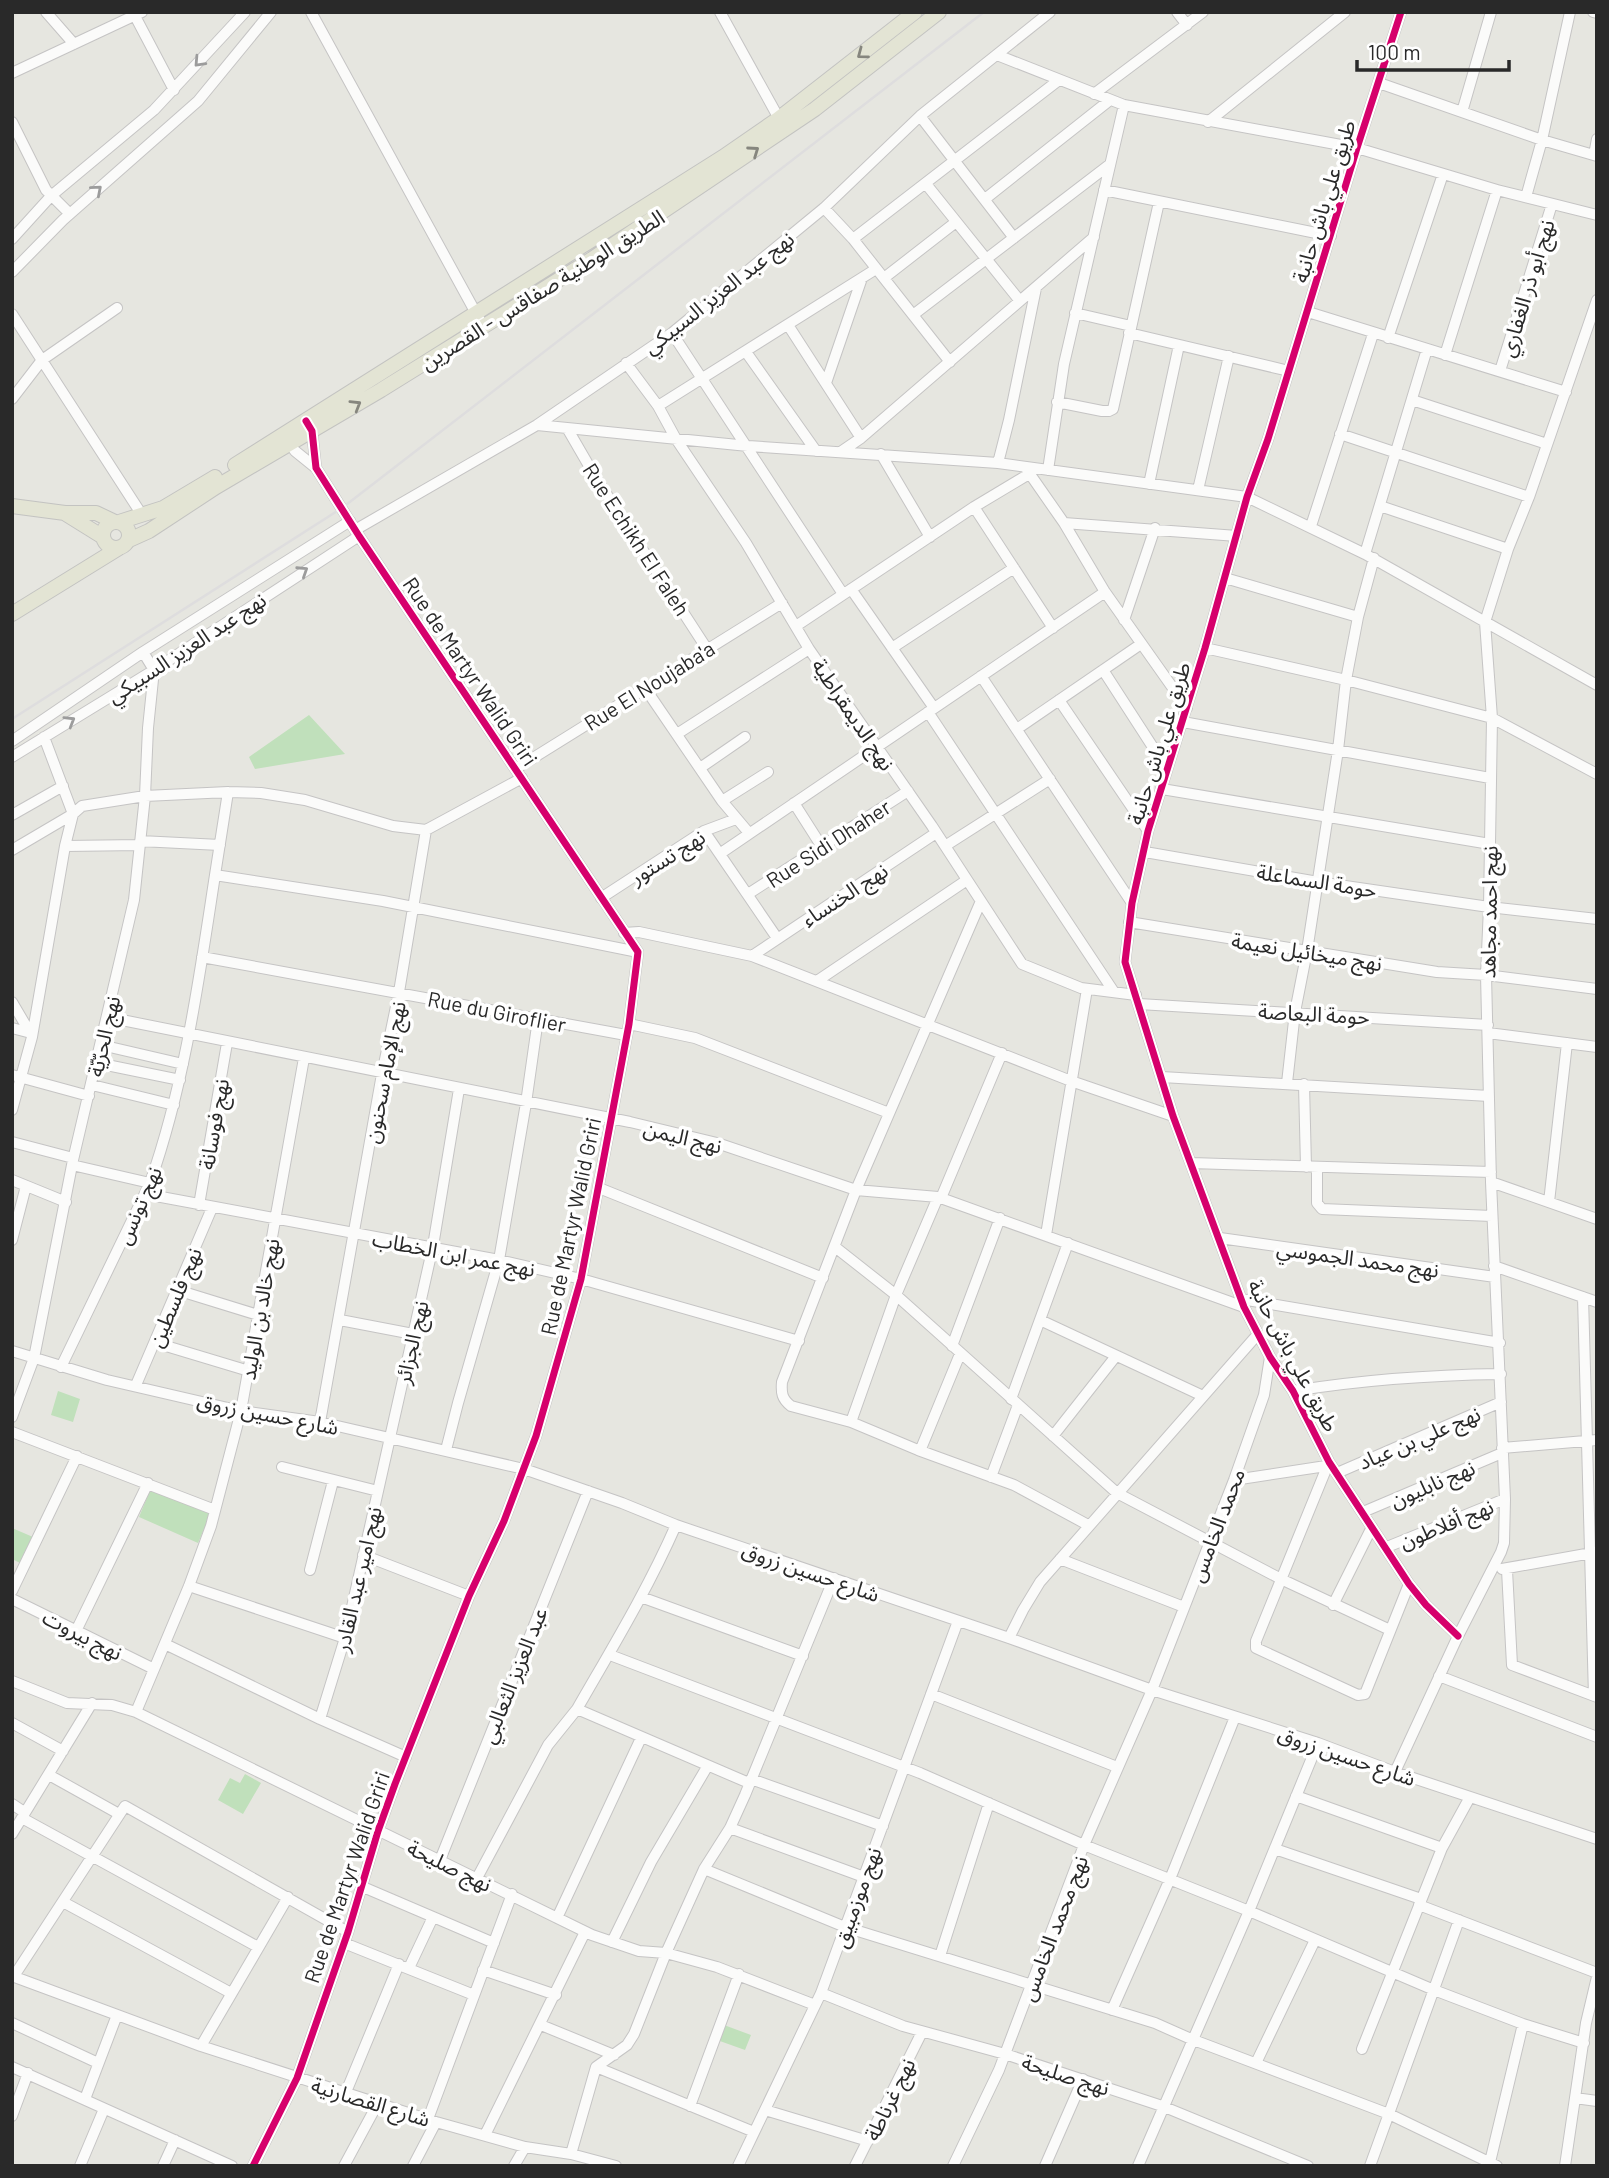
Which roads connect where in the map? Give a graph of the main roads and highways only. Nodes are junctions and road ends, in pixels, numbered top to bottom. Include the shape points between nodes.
1 (915, 12) edge
2 (939, 12) edge
3 (782, 124) junction
4 (727, 162) junction
5 (670, 190) junction
6 (677, 203) junction
7 (607, 239) junction
8 (309, 426) junction
9 (286, 440) junction
10 (12, 506) edge
11 (65, 513) junction
12 (117, 522) junction
13 (104, 539) junction
14 (124, 544) junction
15 (85, 568) junction
16 (12, 614) edge

1 -> 3 main road, الطريق الوطنية صفاقس - القصرين
2 - 3 main road, الطريق الوطنية صفاقس - القصرين via 870,67
3 - 4 main road, الطريق الوطنية صفاقس - القصرين
4 - 5 main road, الطريق الوطنية صفاقس - القصرين
4 - 6 main road, الطريق الوطنية صفاقس - القصرين
5 - 6 main road
5 - 7 main road, الطريق الوطنية صفاقس - القصرين
6 - 7 main road, الطريق الوطنية صفاقس - القصرين
7 - 8 main road, الطريق الوطنية صفاقس - القصرين via 476,312
8 -> 7 main road, الطريق الوطنية صفاقس - القصرين via 541,292
8 - 9 main road, الطريق الوطنية صفاقس - القصرين
9 - 12 main road, الطريق الوطنية صفاقس - القصرين via 163,508
9 - 14 main road, الطريق الوطنية صفاقس - القصرين
10 - 11 main road
11 - 12 main road via 96,513
11 - 13 main road
12 - 13 main road via 107,525
12 - 14 main road via 129,531
13 - 14 main road via 110,547
13 - 15 main road, الطريق الوطنية صفاقس - القصرين
14 - 15 main road, الطريق الوطنية صفاقس - القصرين
15 - 16 main road, الطريق الوطنية صفاقس - القصرين

